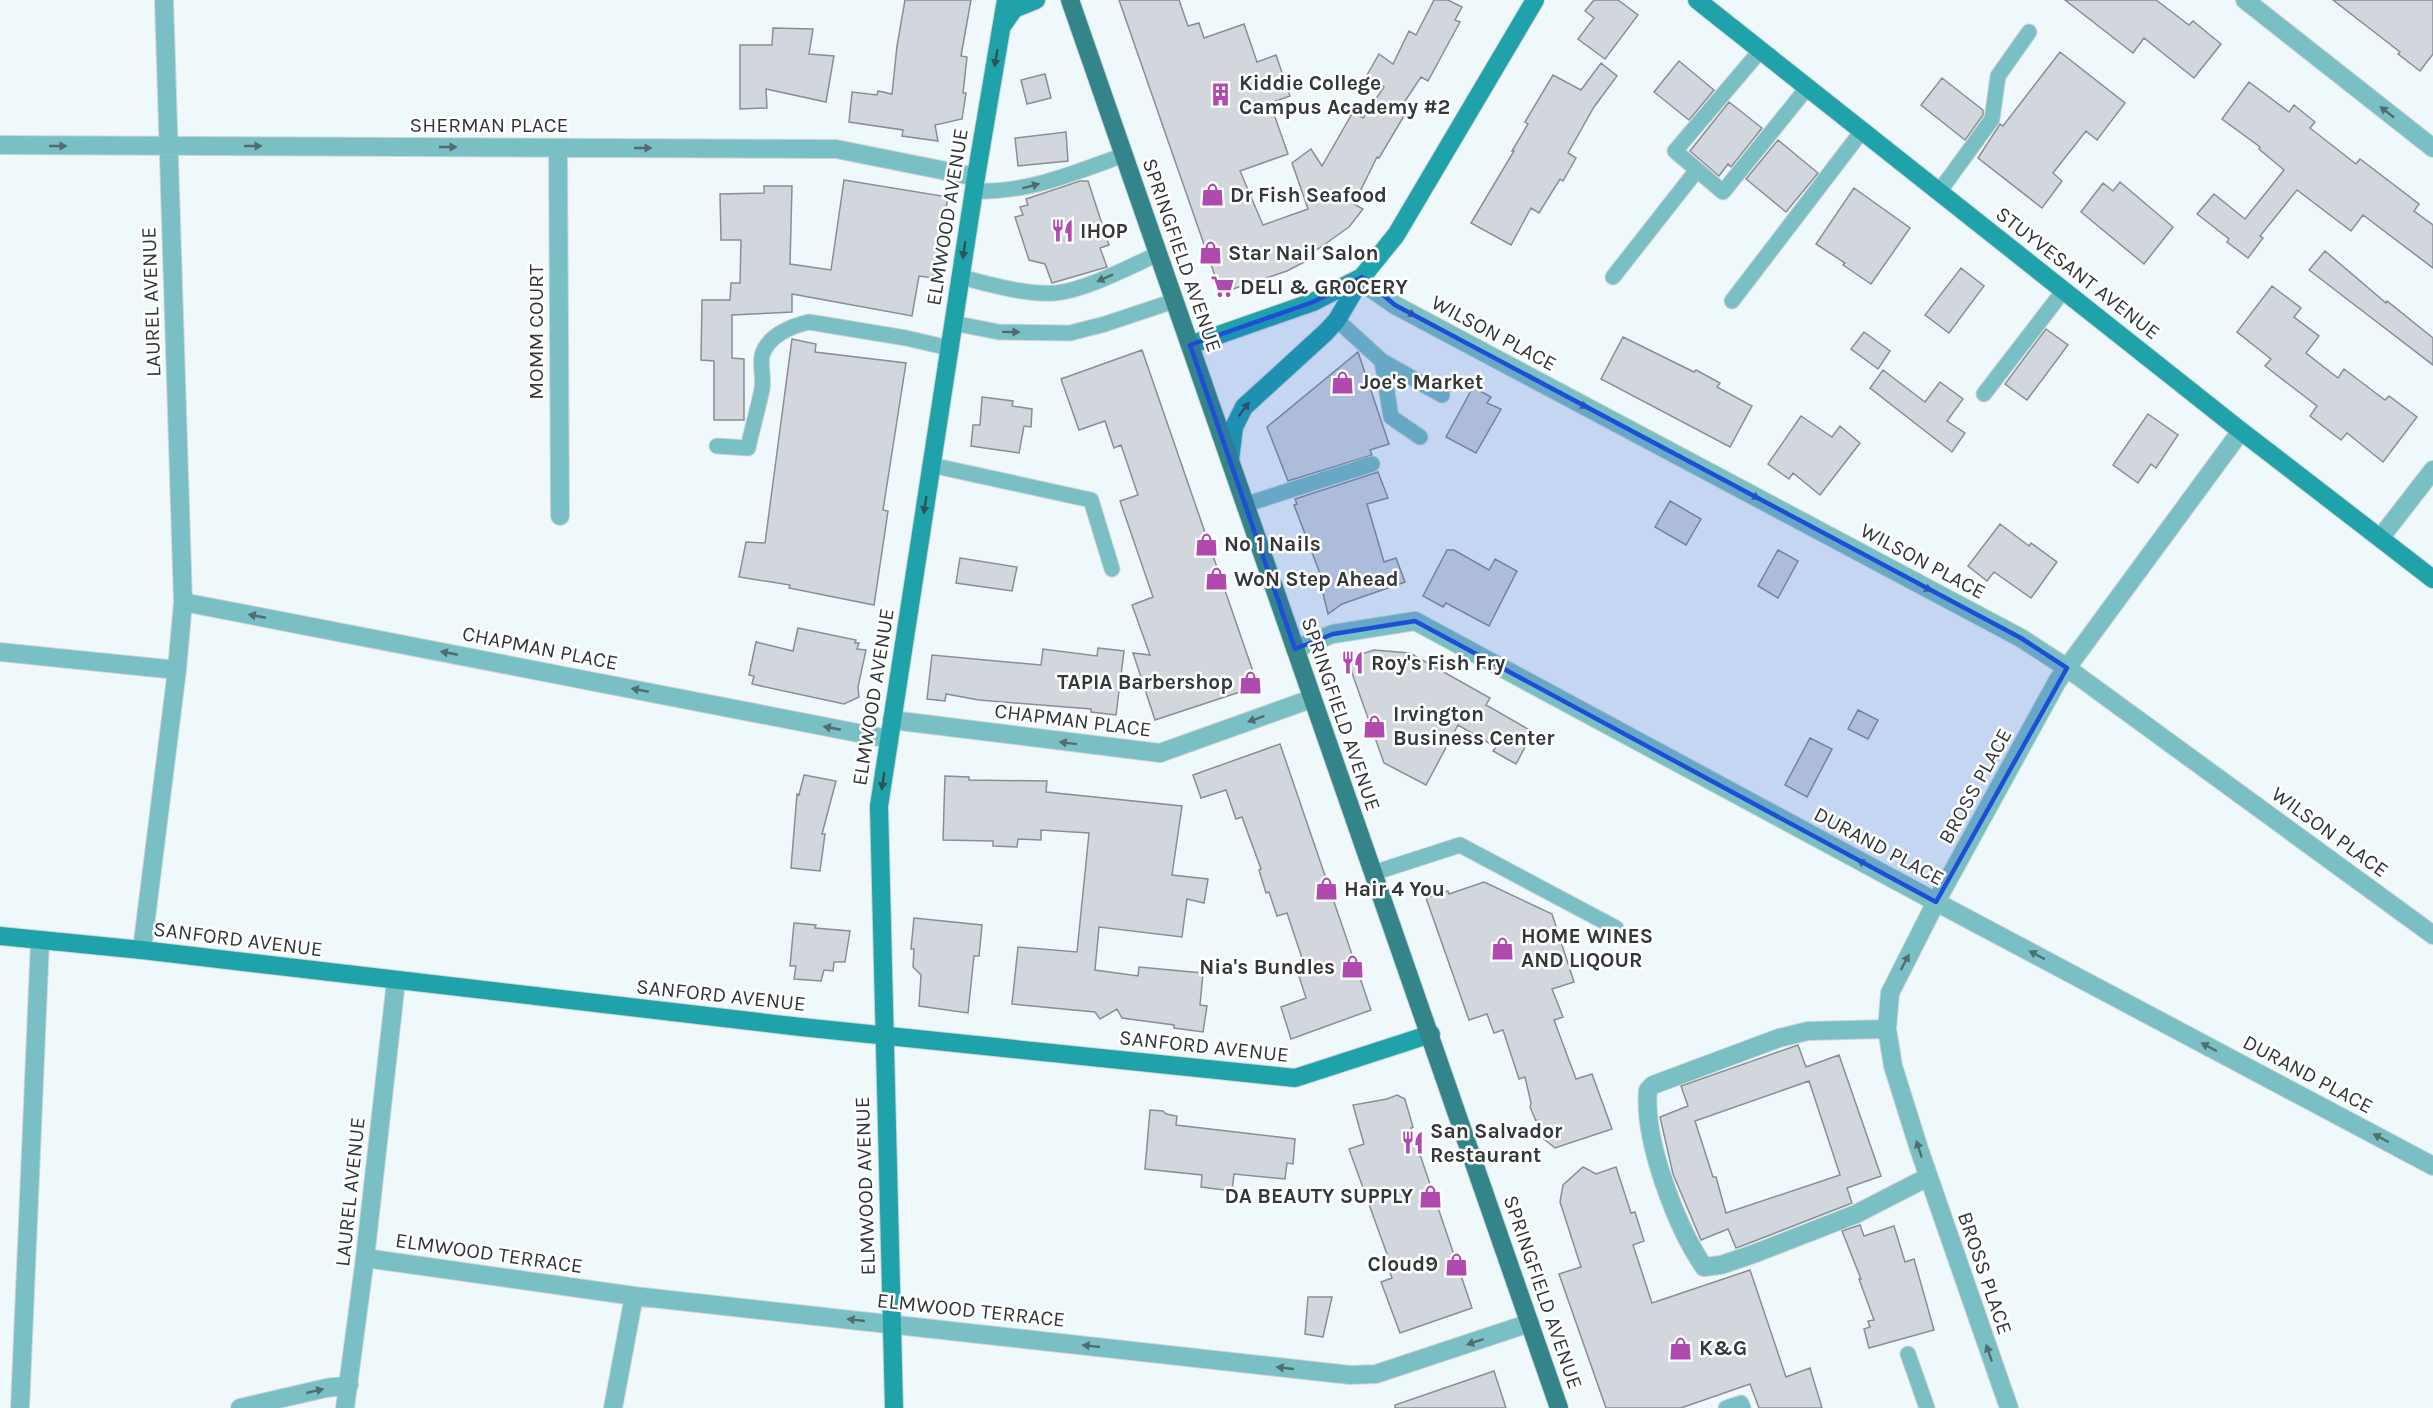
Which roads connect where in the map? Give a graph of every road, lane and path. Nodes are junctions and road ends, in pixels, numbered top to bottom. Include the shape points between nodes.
1 (164, 0) edge
2 (1006, 0) edge
3 (1036, 0) edge
4 (1070, 0) edge
5 (1535, 0) edge
6 (1697, 0) edge
7 (2245, 0) edge
8 (1001, 28) junction
9 (2029, 32) dead end
10 (1760, 51) junction
11 (1807, 88) junction
12 (1863, 131) junction
13 (0, 145) edge
14 (169, 146) junction
15 (558, 148) junction
16 (2433, 148) edge
17 (1124, 155) junction
18 (1697, 170) junction
19 (975, 184) junction
20 (1939, 192) junction
21 (1158, 254) junction
22 (960, 277) junction
23 (1362, 277) junction
24 (1613, 277) dead end
25 (2064, 290) junction
26 (1174, 301) junction
27 (1732, 301) dead end
28 (1337, 320) junction
29 (953, 323) junction
30 (1190, 345) junction
31 (949, 348) junction
32 (1382, 361) junction
33 (1984, 394) dead end
34 (1442, 395) dead end
35 (2241, 431) junction
36 (1420, 437) dead end
37 (717, 446) dead end
38 (1230, 464) junction
39 (1372, 464) dead end
40 (931, 465) junction
41 (2433, 470) edge
42 (1244, 505) junction
43 (560, 516) dead end
44 (2381, 537) junction
45 (1112, 569) dead end
46 (2433, 579) edge
47 (183, 602) junction
48 (1295, 649) junction
49 (0, 652) edge
50 (2067, 668) junction
51 (177, 670) junction
52 (1311, 699) junction
53 (892, 720) junction
54 (889, 739) junction
55 (1373, 873) junction
56 (1936, 902) junction
57 (1616, 928) dead end
58 (2433, 935) edge
59 (0, 936) edge
60 (40, 941) junction
61 (142, 950) junction
62 (396, 981) junction
63 (1887, 1029) junction
64 (1431, 1034) junction
65 (884, 1035) junction
66 (2430, 1158) edge
67 (1928, 1177) junction
68 (365, 1258) junction
69 (634, 1296) junction
70 (1530, 1323) junction
71 (892, 1324) junction
72 (1908, 1354) dead end
73 (349, 1386) junction
74 (20, 1408) edge
75 (240, 1408) edge
76 (345, 1408) edge
77 (613, 1408) edge
78 (894, 1408) edge
79 (1559, 1408) edge
80 (1726, 1408) edge
81 (1743, 1408) edge
82 (1927, 1408) edge
83 (2009, 1408) edge

1 - 14 street, LAUREL AVENUE
2 - 8 main road, ELMWOOD AVENUE
3 - 8 main road via 1014,9
4 - 17 main road, SPRINGFIELD AVENUE
5 - 23 main road via 1396,235
6 - 10 main road, STUYVESANT AVENUE
16 -> 7 street
8 -> 19 main road, ELMWOOD AVENUE
9 - 20 lane via 1998,76 1992,118
10 - 11 main road, STUYVESANT AVENUE
10 - 18 lane via 1675,151
11 - 12 main road, STUYVESANT AVENUE
11 - 18 lane via 1723,192
12 - 20 main road, STUYVESANT AVENUE
12 - 27 lane
13 -> 14 street, SHERMAN PLACE
14 -> 15 street, SHERMAN PLACE
14 - 47 street, LAUREL AVENUE
15 -> 19 street, SHERMAN PLACE via 836,149
15 - 43 street, MOMM COURT
19 -> 17 lane via 1013,191
17 - 21 main road, SPRINGFIELD AVENUE
18 - 24 lane
19 -> 22 main road, ELMWOOD AVENUE
20 - 25 main road, STUYVESANT AVENUE
21 -> 22 lane via 1096,282 1056,293 1019,290
21 - 26 main road, SPRINGFIELD AVENUE
22 - 29 main road, ELMWOOD AVENUE
23 - 28 main road
23 - 30 main road via 1313,302
23 -> 50 street, WILSON PLACE via 1395,305 2021,638
25 - 33 lane
25 - 35 main road, STUYVESANT AVENUE
29 -> 26 lane via 999,332 1070,333
26 - 30 main road, SPRINGFIELD AVENUE
28 - 32 lane
38 -> 28 main road via 1234,427 1244,407
29 - 31 main road, ELMWOOD AVENUE
30 - 38 main road, SPRINGFIELD AVENUE
31 - 37 lane via 809,322 795,325 770,343 762,356 762,386 748,448
31 - 40 main road, ELMWOOD AVENUE
32 - 34 lane
32 - 36 lane via 1391,417
35 - 44 main road, STUYVESANT AVENUE
35 - 50 street, BROSS PLACE
38 - 42 main road, SPRINGFIELD AVENUE
39 - 42 lane
40 - 45 lane via 1091,500
40 -> 53 main road, ELMWOOD AVENUE
41 - 44 street
42 - 48 main road, SPRINGFIELD AVENUE
44 - 46 main road, STUYVESANT AVENUE
47 - 51 street, LAUREL AVENUE
54 -> 47 street, CHAPMAN PLACE
48 - 52 main road, SPRINGFIELD AVENUE
56 -> 48 street, DURAND PLACE via 1415,621 1333,634
49 - 51 street
50 - 56 street, BROSS PLACE
50 - 58 street, WILSON PLACE
51 - 61 street
52 -> 53 street, CHAPMAN PLACE via 1160,753
52 - 55 main road, SPRINGFIELD AVENUE
53 - 54 main road, ELMWOOD AVENUE
54 -> 65 main road, ELMWOOD AVENUE via 879,806
55 - 57 lane via 1460,845
55 - 64 main road, SPRINGFIELD AVENUE
63 -> 56 street, BROSS PLACE via 1890,993
66 -> 56 street, DURAND PLACE
59 - 60 main road, SANFORD AVENUE
60 - 61 main road, SANFORD AVENUE
60 - 74 street
61 - 62 main road, SANFORD AVENUE
62 - 65 main road, SANFORD AVENUE
62 - 68 street, LAUREL AVENUE
67 -> 63 street, BROSS PLACE via 1893,1066
63 - 67 street via 1808,1031 1779,1038 1653,1086 1648,1090 1647,1103 1654,1153 1689,1242 1704,1267 1756,1253 1856,1214
64 - 65 main road, SANFORD AVENUE via 1295,1078
64 - 70 main road, SPRINGFIELD AVENUE
65 - 71 main road, ELMWOOD AVENUE
83 -> 67 street, BROSS PLACE
68 - 69 street, ELMWOOD TERRACE
68 - 73 street, LAUREL AVENUE
71 -> 69 street, ELMWOOD TERRACE
69 - 77 street
70 -> 71 street, ELMWOOD TERRACE via 1376,1374 1350,1375
70 - 79 main road, SPRINGFIELD AVENUE
71 - 78 main road, ELMWOOD AVENUE
72 - 82 lane
75 -> 73 street
73 - 76 street, LAUREL AVENUE
80 - 81 lane via 1741,1403

